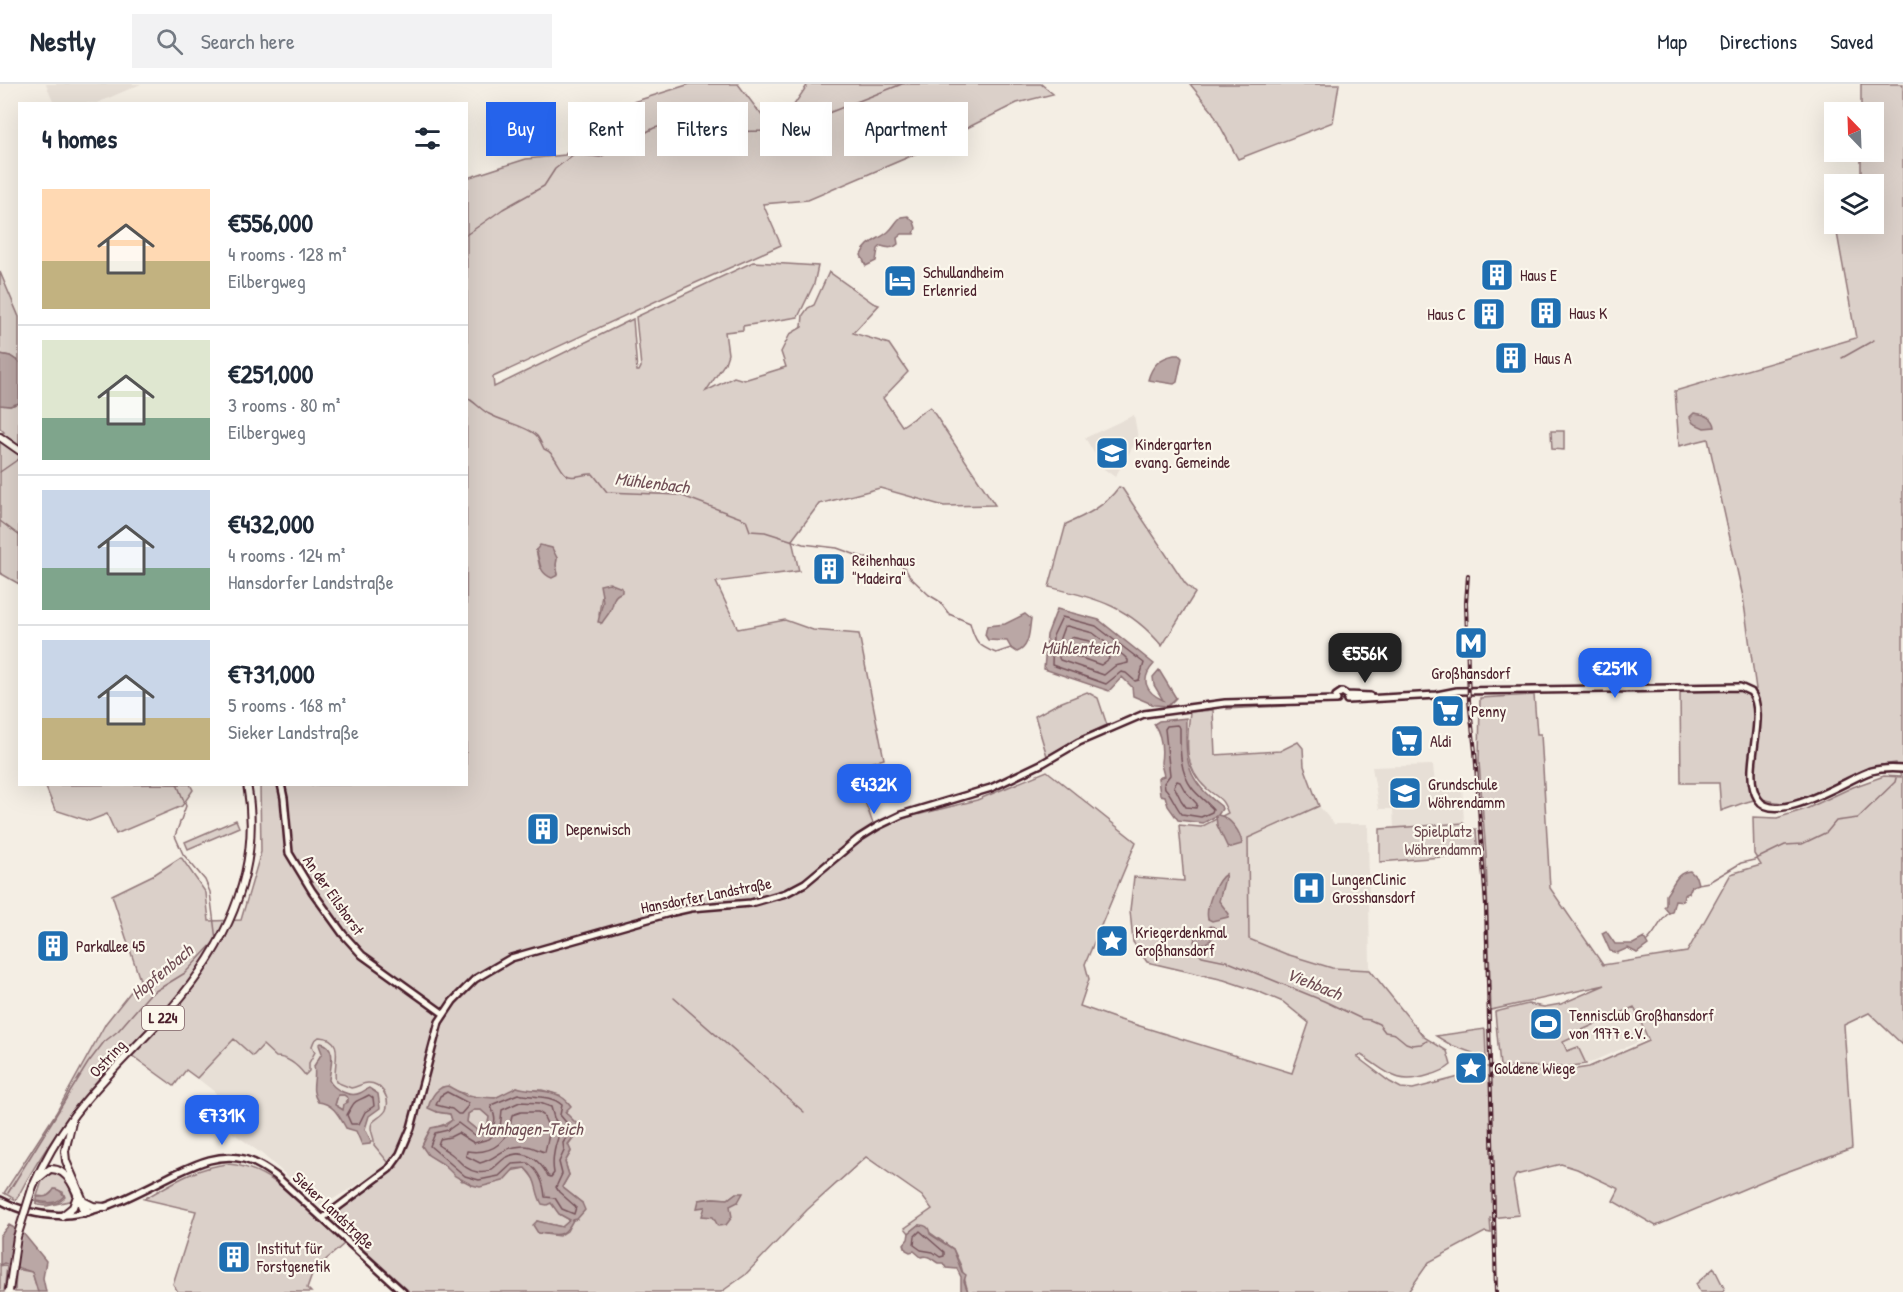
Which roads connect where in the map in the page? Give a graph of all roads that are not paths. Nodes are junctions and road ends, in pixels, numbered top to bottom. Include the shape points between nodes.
1 (0, 437) edge
2 (18, 450) edge
3 (1337, 698) junction
4 (1347, 698) junction
5 (1903, 769) edge
6 (247, 786) edge
7 (281, 786) edge
8 (444, 1014) junction
9 (74, 1116) junction
10 (33, 1186) junction
11 (76, 1195) junction
12 (0, 1200) edge
13 (85, 1202) junction
14 (106, 1207) junction
15 (86, 1213) junction
16 (62, 1216) junction
17 (323, 1218) junction
18 (9, 1292) edge
19 (404, 1292) edge

1 - 2 main road
3 - 4 main road via 1342,703
3 - 4 main road via 1342,692
3 - 8 main road, Hansdorfer Landstraße via 1225,703 1144,714 1079,742 991,788 909,812 878,826 805,883 786,893 758,902 673,912 511,958 475,979
4 - 5 main road via 1457,691 1740,687 1753,695 1757,711 1753,781 1758,800 1766,806 1804,803 1872,771
6 - 9 main road, Ostring / L 224 via 251,829 248,865 238,902 221,940 175,1004
7 - 8 main road, An der Eilshorst via 290,853 312,891 362,955
8 - 17 main road, Hansdorfer Landstraße via 400,1155 389,1169
9 - 10 main road, Ostring / L 224 via 44,1161
9 - 13 main road via 66,1161
10 - 11 main road via 45,1171 56,1169 67,1175
10 - 18 main road, Ostring / L 224, bridge via 16,1237
11 - 15 main road
11 - 16 main road via 73,1207
12 - 16 main road, Sieker Landstraße via 25,1212
13 - 14 main road
13 - 15 main road
14 - 15 main road, Sieker Landstraße
14 - 17 main road, Sieker Landstraße via 202,1162 232,1157 268,1170
15 - 16 main road, Sieker Landstraße
17 - 19 main road, Sieker Landstraße

